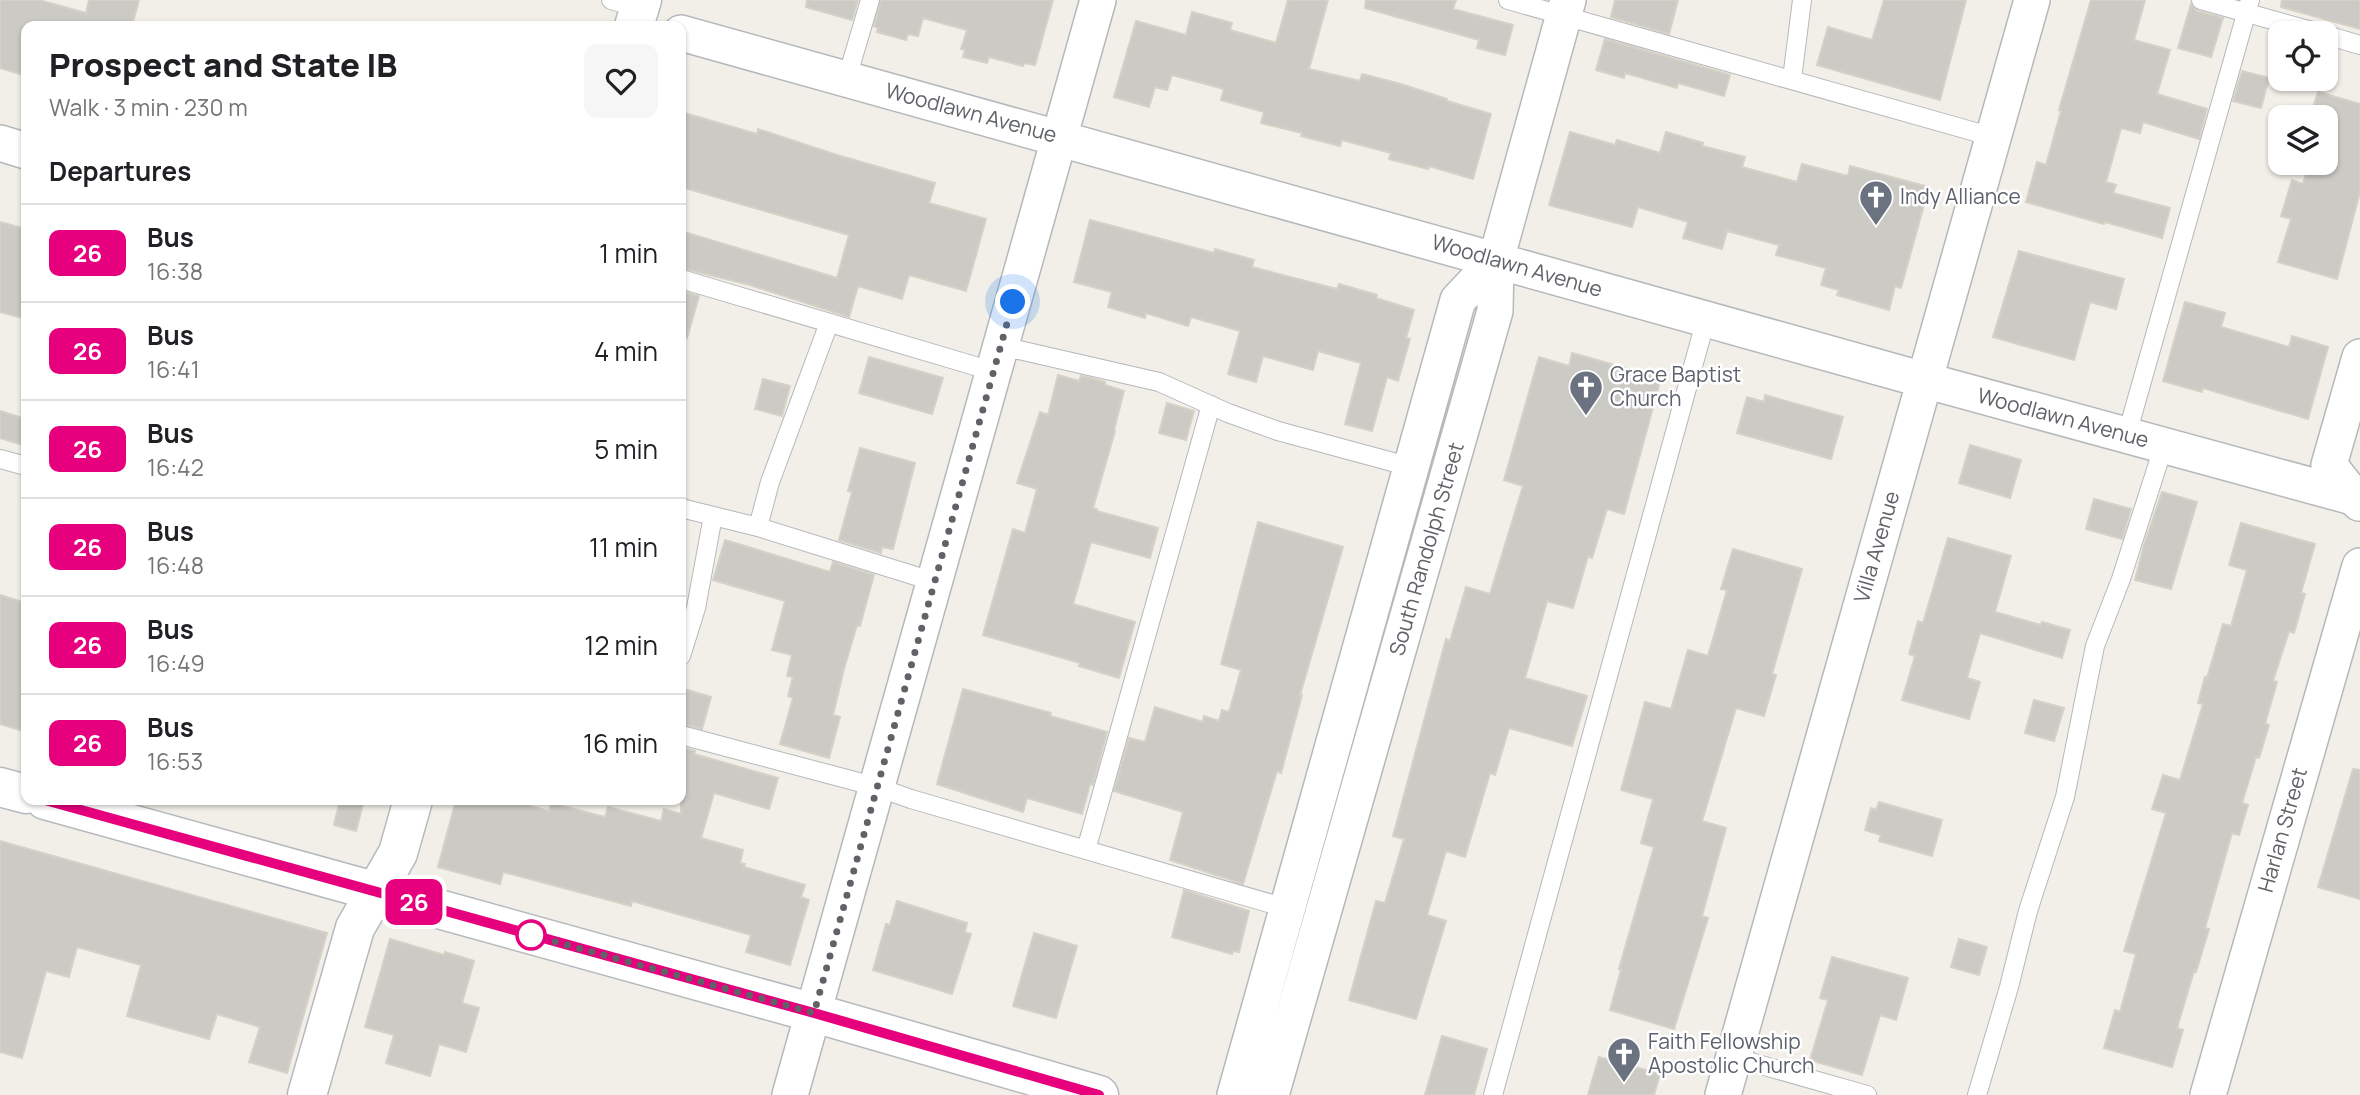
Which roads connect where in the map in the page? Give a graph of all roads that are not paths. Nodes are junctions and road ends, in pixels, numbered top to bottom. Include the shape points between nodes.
1 (870, 0) edge
2 (1098, 0) edge
3 (1508, 0) edge
4 (1802, 0) edge
5 (2032, 0) edge
6 (2201, 0) edge
7 (2249, 6) edge
8 (1566, 8) edge
9 (2288, 21) edge
10 (686, 34) edge
11 (2338, 39) edge
12 (2360, 45) edge
13 (847, 78) junction
14 (1792, 79) junction
15 (1060, 137) junction
16 (1993, 137) junction
17 (0, 143) edge
18 (21, 149) edge
19 (1496, 260) junction
20 (686, 280) edge
21 (1706, 319) junction
22 (830, 323) junction
23 (2360, 356) edge
24 (997, 362) junction
25 (1924, 380) junction
26 (1211, 405) junction
27 (2127, 434) junction
28 (2164, 445) junction
29 (0, 459) edge
30 (21, 465) edge
31 (1411, 467) junction
32 (2358, 501) edge
33 (686, 509) edge
34 (713, 516) junction
35 (758, 527) junction
36 (2360, 566) edge
37 (935, 582) junction
38 (686, 640) edge
39 (686, 736) edge
40 (0, 787) edge
41 (877, 787) junction
42 (21, 793) edge
43 (64, 805) edge
44 (412, 805) edge
45 (1086, 850) junction
46 (375, 892) junction
47 (1272, 904) dead end
48 (814, 1013) junction
49 (1733, 1057) junction
50 (307, 1095) edge
51 (790, 1095) edge
52 (1099, 1095) edge
53 (1235, 1095) edge
54 (1271, 1095) edge
55 (1493, 1095) edge
56 (1723, 1095) edge
57 (1867, 1095) edge
58 (1977, 1095) edge
59 (2208, 1095) edge

1 - 13 lane
2 - 15 street
3 - 8 lane
4 - 14 lane
5 - 16 street, Villa Avenue
6 - 7 lane
7 - 9 lane
7 - 27 lane
8 - 14 lane
8 - 19 street, South Randolph Street
10 - 13 street, Woodlawn Avenue
11 - 12 lane
13 - 15 street, Woodlawn Avenue
14 - 16 lane
15 - 19 street, Woodlawn Avenue
15 - 24 street
16 - 25 street, Villa Avenue
17 - 18 street
19 - 21 street, Woodlawn Avenue
19 - 31 street via 1458,300
19 - 54 street, South Randolph Street via 1494,311
20 - 22 lane
21 - 25 street, Woodlawn Avenue
21 - 55 lane
22 - 24 lane via 975,366
22 - 35 lane via 770,482
23 - 32 street via 2329,465
24 - 26 lane via 1019,350 1159,382
24 - 37 street
25 - 27 street, Woodlawn Avenue
25 - 49 street, Villa Avenue
26 - 31 lane via 1278,431
26 - 45 lane
27 - 28 street, Woodlawn Avenue
28 - 32 street, Woodlawn Avenue
28 - 58 lane via 2095,646 2065,797
29 - 30 lane
31 - 53 street
33 - 34 lane
34 - 35 lane
34 - 38 lane
35 - 37 lane
36 - 59 street, Harlan Street
37 - 41 street
39 - 41 lane
40 - 42 main road
41 - 45 lane
41 - 48 street
43 - 46 main road
44 - 46 main road via 398,853
45 - 47 lane
46 - 48 main road
46 - 50 main road via 355,928
48 - 51 street
48 - 52 main road
49 - 56 street, Villa Avenue
49 - 57 lane

